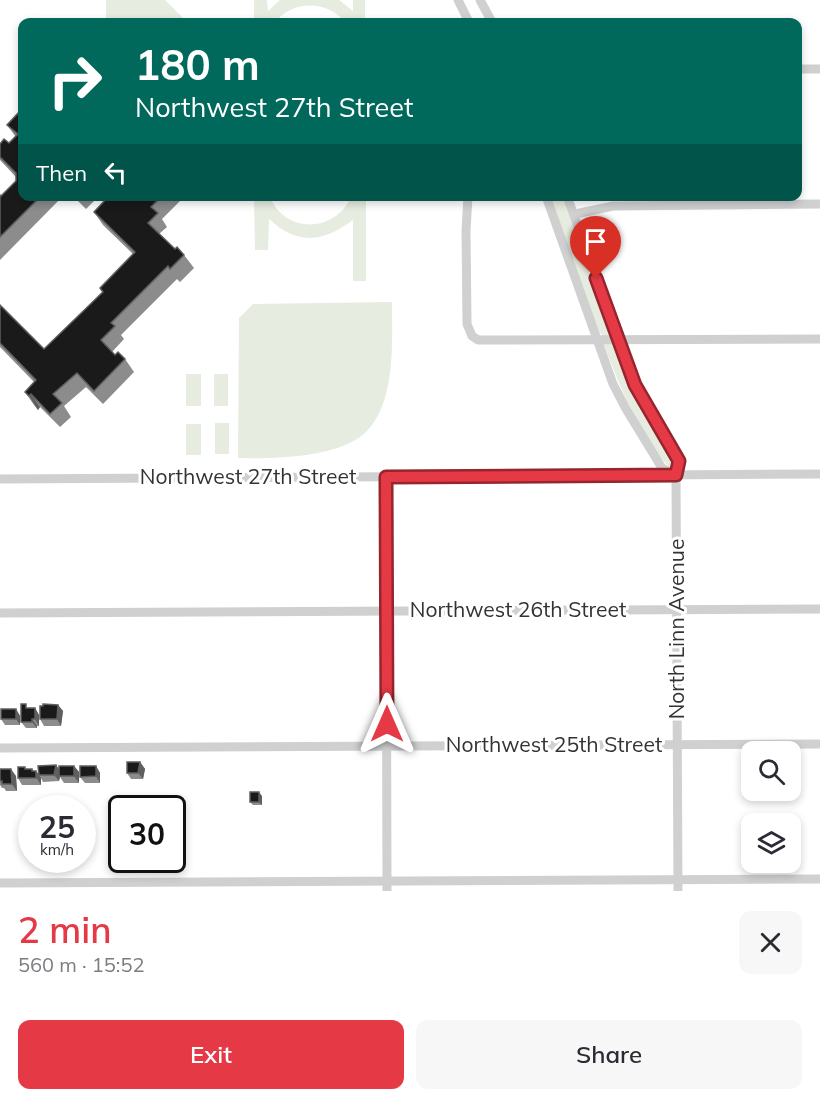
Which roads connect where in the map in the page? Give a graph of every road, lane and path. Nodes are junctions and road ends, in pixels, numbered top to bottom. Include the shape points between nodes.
1 (458, 0) edge
2 (480, 0) edge
3 (467, 18) edge
4 (490, 18) edge
5 (802, 69) edge
6 (820, 69) edge
7 (468, 201) edge
8 (548, 201) edge
9 (569, 201) edge
10 (820, 204) edge
11 (575, 214) junction
12 (820, 339) edge
13 (597, 340) junction
14 (618, 340) junction
15 (820, 474) edge
16 (676, 475) junction
17 (386, 477) junction
18 (0, 479) edge
19 (820, 609) edge
20 (677, 610) junction
21 (387, 611) junction
22 (0, 613) edge
23 (820, 744) edge
24 (678, 745) junction
25 (387, 747) junction
26 (0, 748) edge
27 (820, 879) edge
28 (678, 880) junction
29 (0, 883) edge
30 (387, 886) edge
31 (118, 887) edge
32 (678, 891) edge

1 - 3 street
2 - 4 street
5 - 6 street
7 - 13 street via 467,324 472,336 482,341
8 - 13 street
9 - 11 street, North Linn Avenue
10 - 11 street via 613,206
11 - 14 street, North Linn Avenue
12 - 14 street
13 - 14 street
13 - 16 street via 626,409 662,468
14 - 16 street, North Linn Avenue via 635,385 679,461
15 - 16 street, Northwest 27th Street
16 - 17 street, Northwest 27th Street
16 - 20 street, North Linn Avenue
17 - 18 street, Northwest 27th Street
17 - 21 street
19 - 20 street, Northwest 26th Street
20 - 21 street, Northwest 26th Street
20 - 24 street, North Linn Avenue
21 - 22 street, Northwest 26th Street
21 - 25 street
23 - 24 street, Northwest 25th Street
24 - 25 street, Northwest 25th Street
24 - 28 street, North Linn Avenue
25 - 26 street, Northwest 25th Street
25 - 30 street
27 - 28 street
28 - 30 street
28 - 32 street, North Linn Avenue
29 - 31 street
30 - 31 street

